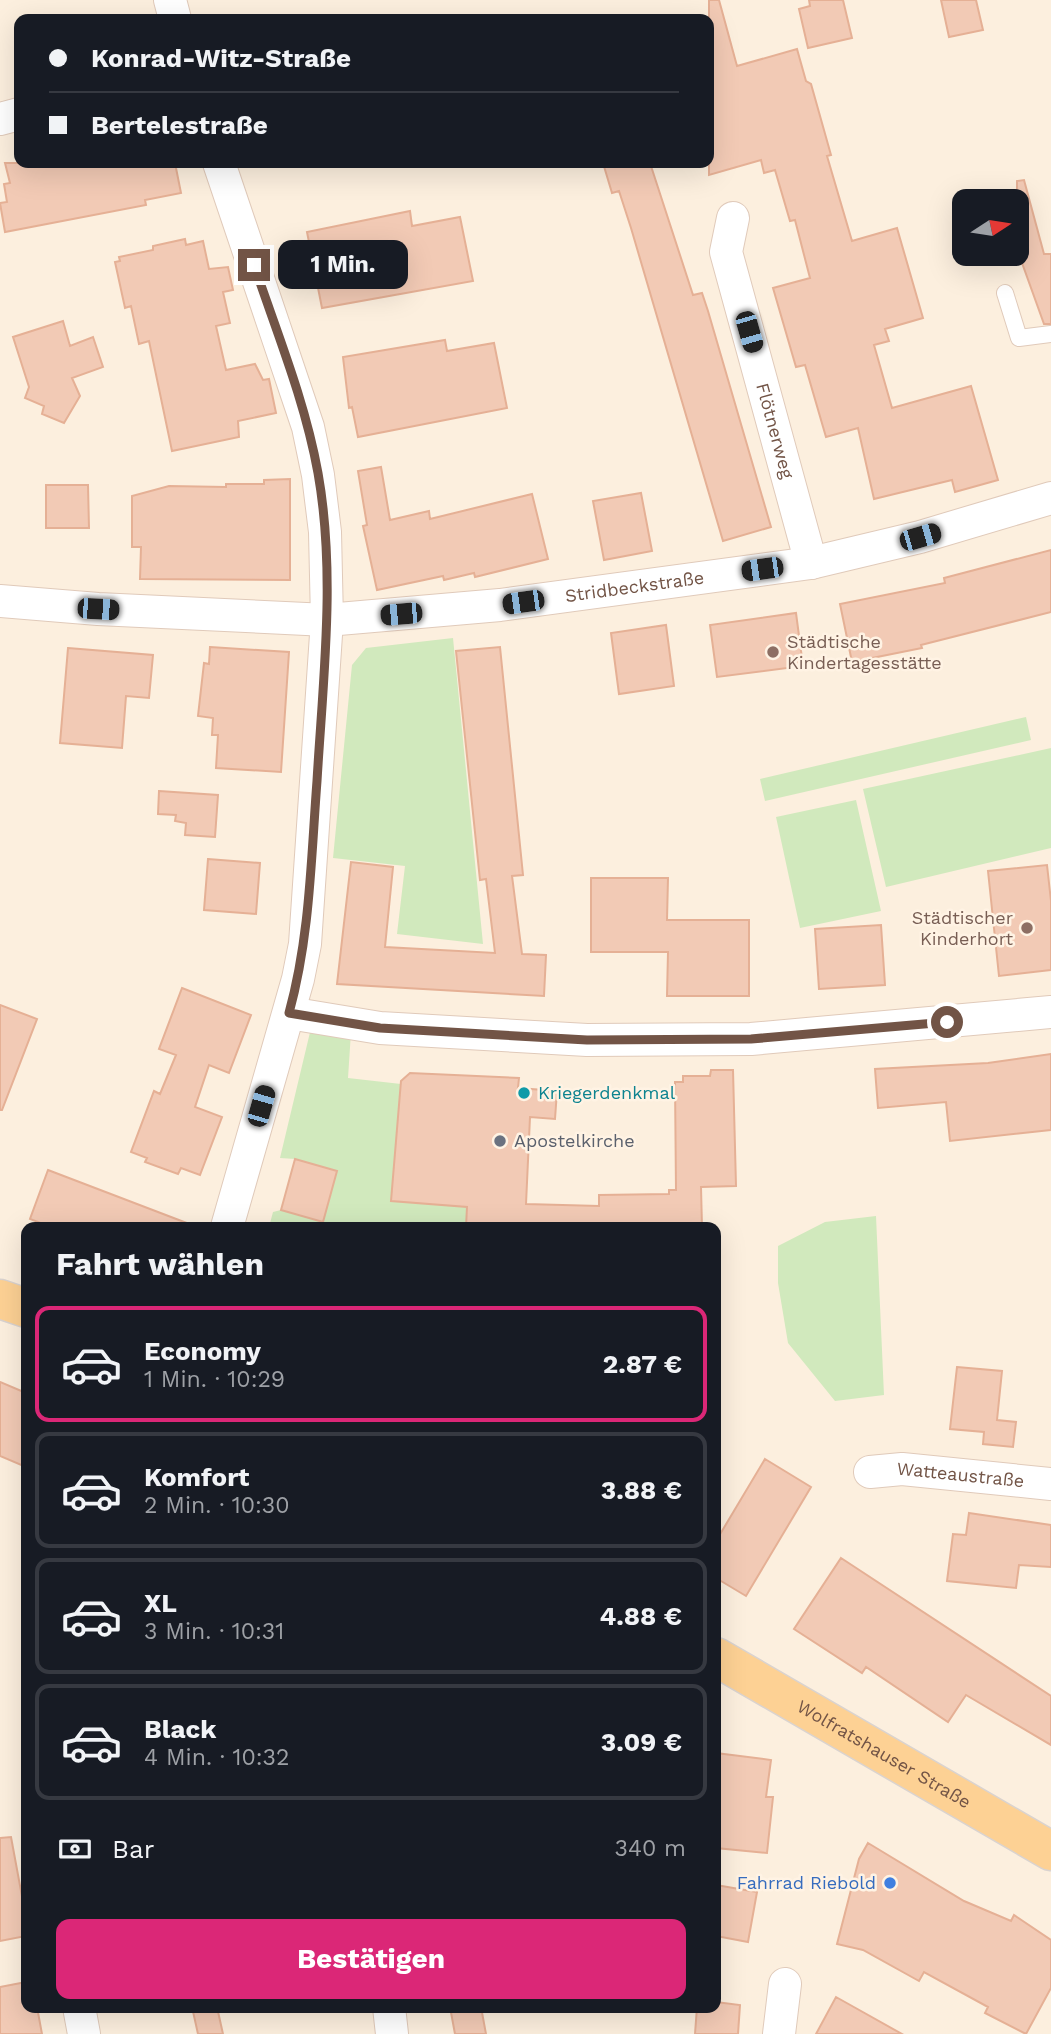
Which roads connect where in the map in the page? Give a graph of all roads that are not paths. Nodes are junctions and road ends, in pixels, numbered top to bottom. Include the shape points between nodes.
1 (221, 168) edge
2 (733, 218) dead end
3 (1005, 293) dead end
4 (1051, 334) edge
5 (1051, 498) edge
6 (811, 563) junction
7 (0, 601) edge
8 (327, 620) junction
9 (1051, 1012) edge
10 (289, 1013) junction
11 (228, 1222) edge
12 (0, 1299) edge
13 (21, 1306) edge
14 (870, 1472) dead end
15 (1051, 1484) edge
16 (721, 1660) edge
17 (1051, 1851) edge
18 (785, 1984) dead end
19 (80, 2013) edge
20 (390, 2013) edge
21 (84, 2034) edge
22 (393, 2034) edge
23 (779, 2034) edge

1 - 8 street via 308,427 325,532
2 - 6 street, Flötnerweg via 726,252
3 - 4 lane via 1019,338
5 - 6 street, Stridbeckstraße
6 - 8 street, Stridbeckstraße via 500,605
7 - 8 street, Stridbeckstraße
8 - 10 street via 305,944
9 - 10 street via 751,1039 595,1040 380,1028
10 - 11 street
12 - 13 main road
14 - 15 street, Watteaustraße via 902,1469
16 - 17 main road, Wolfratshauser Straße
18 - 23 street
19 - 21 street
20 - 22 street

